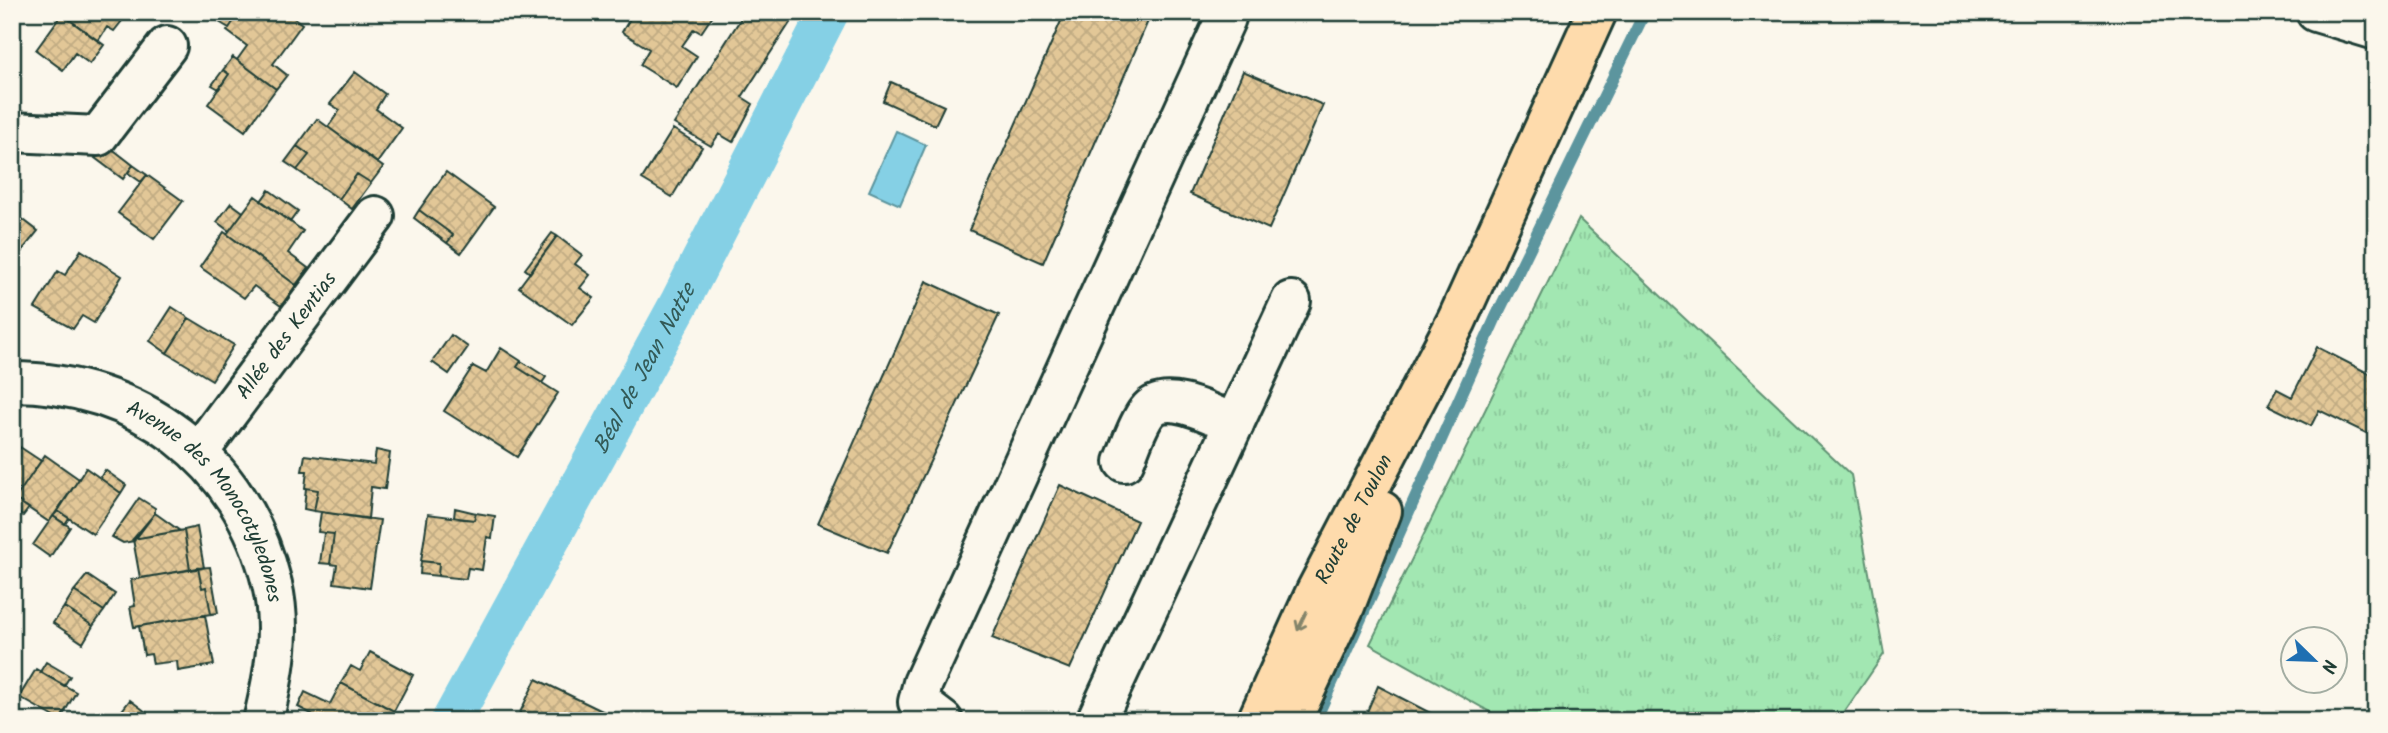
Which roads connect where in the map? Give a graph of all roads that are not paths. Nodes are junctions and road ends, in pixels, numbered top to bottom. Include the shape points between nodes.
1 (1597, 12) edge
2 (2316, 12) edge
3 (1226, 18) dead end
4 (2376, 30) edge
5 (167, 46) dead end
6 (12, 132) edge
7 (375, 216) dead end
8 (1291, 301) dead end
9 (1457, 320) junction
10 (12, 382) edge
11 (1234, 424) junction
12 (198, 453) junction
13 (1124, 462) dead end
14 (263, 721) edge
15 (943, 721) edge
16 (1097, 721) edge
17 (1257, 721) edge
18 (1291, 721) edge

1 - 9 main road, Route de Toulon
2 - 4 street
3 - 15 street via 923,683 918,702
5 - 6 street via 98,136
7 - 12 street, Allée des Kentias
8 - 11 street
9 -> 17 main road, Route de Toulon via 1315,593
9 - 18 main road, Route de Toulon via 1345,606
10 - 12 street, Avenue des Monocotyledones via 49,382 85,389 128,405 169,428
11 - 13 street via 1190,405 1163,402 1148,410
11 - 16 street
12 - 14 street, Avenue des Monocotyledones via 243,507 272,585 277,633 274,677

